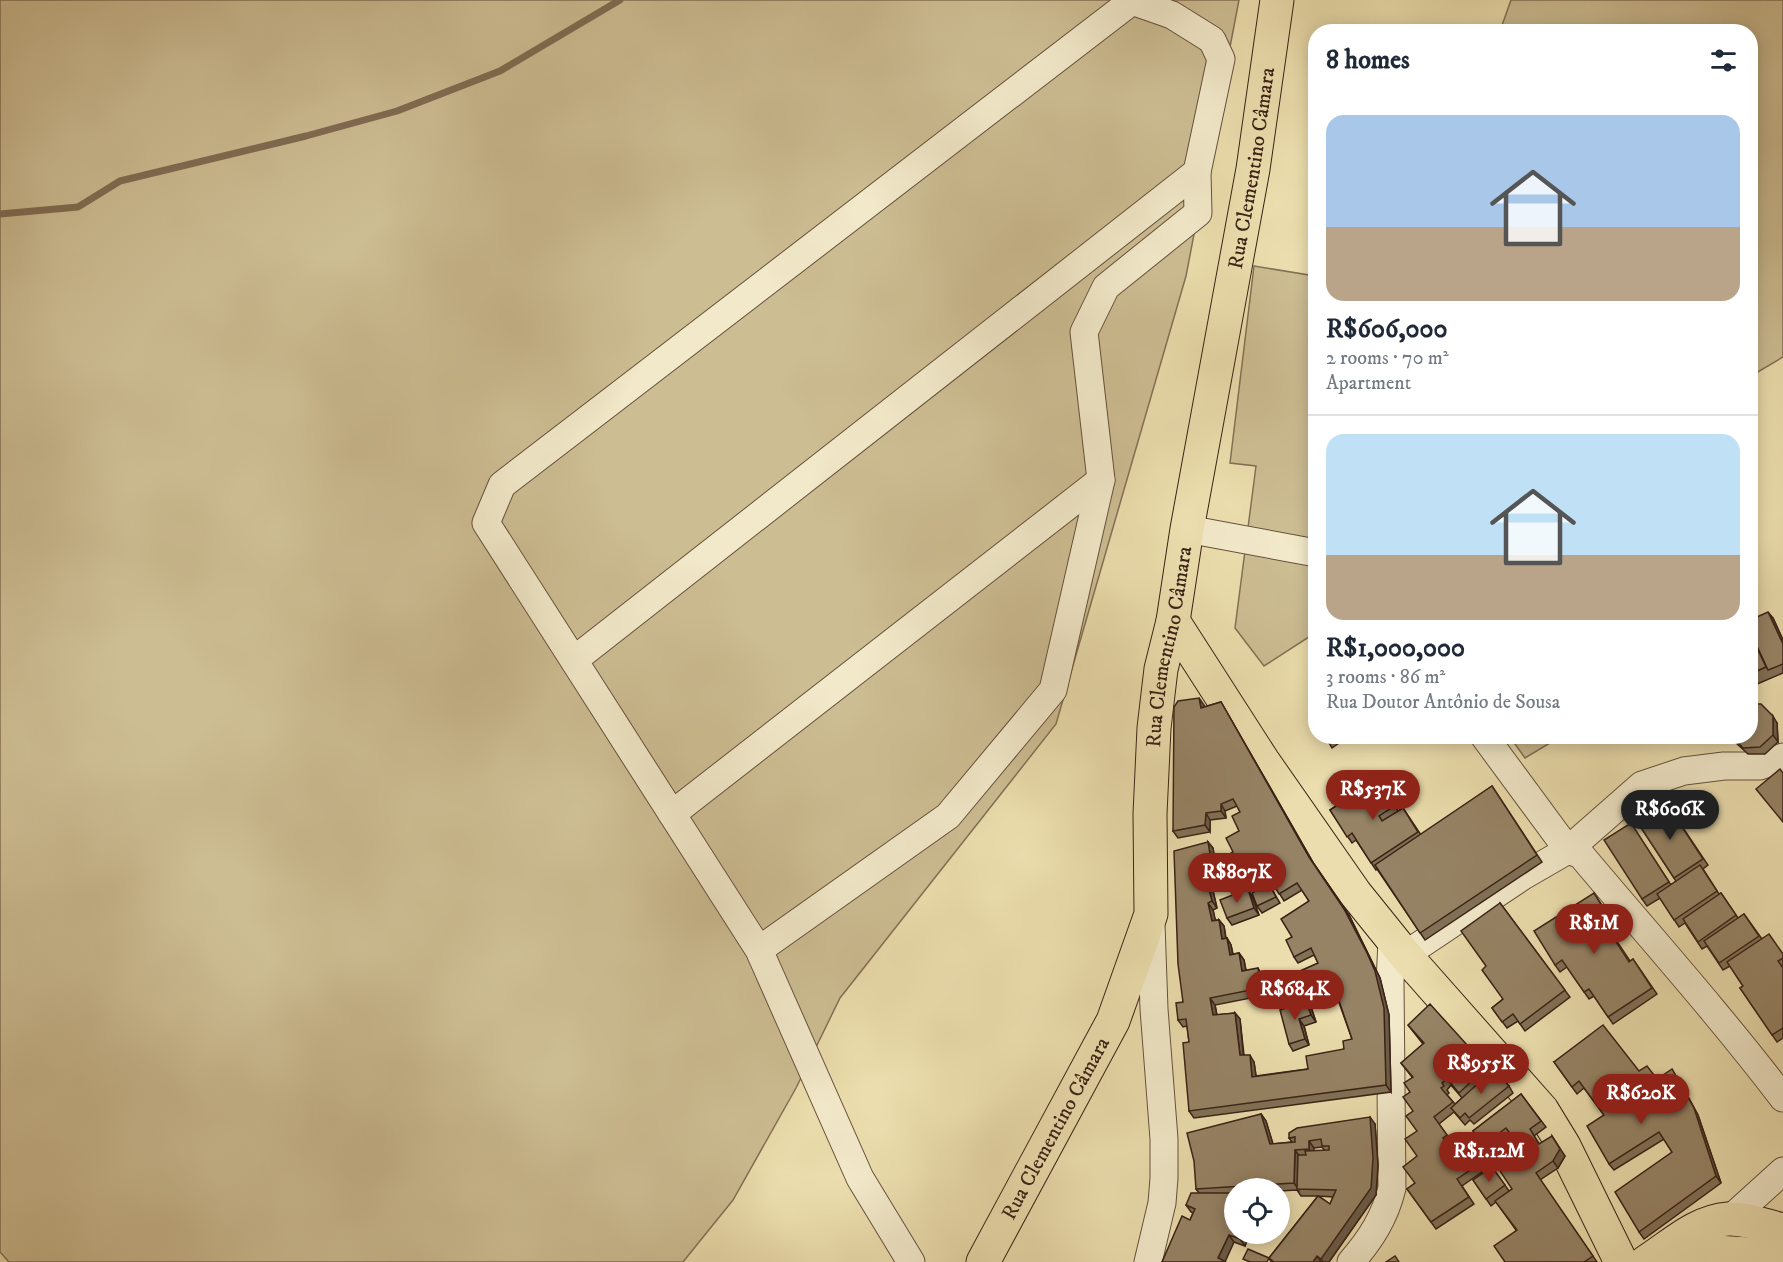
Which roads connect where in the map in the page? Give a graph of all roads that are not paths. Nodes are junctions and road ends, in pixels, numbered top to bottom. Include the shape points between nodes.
1 (1276, 0) edge
2 (1197, 172) junction
3 (1101, 480) junction
4 (1187, 529) junction
5 (1308, 552) edge
6 (1173, 621) junction
7 (574, 660) junction
8 (1490, 744) edge
9 (1783, 757) edge
10 (672, 814) junction
11 (1568, 850) junction
12 (1151, 914) junction
13 (1399, 948) junction
14 (759, 950) junction
15 (1783, 1098) edge
16 (1783, 1171) edge
17 (1730, 1219) junction
18 (1783, 1230) edge
19 (1656, 1256) edge
20 (911, 1262) edge
21 (983, 1262) edge
22 (1148, 1262) edge
23 (1352, 1262) edge
24 (1621, 1262) edge
25 (1781, 1262) edge

1 - 4 main road, Rua Clementino Câmara via 1253,170
2 - 3 street via 1198,213 1106,287 1084,332
2 - 7 street
2 - 7 street via 1221,59 1212,40 1172,15 1132,1 502,485 486,523
3 - 10 street
3 - 14 street via 1053,690 948,816
4 - 5 street
4 - 6 main road, Rua Clementino Câmara
6 - 12 main road, Rua Clementino Câmara via 1161,669 1154,728
6 - 13 main road via 1263,761 1355,893
7 - 10 street
8 - 11 street
9 - 11 street via 1760,766 1684,771 1642,785
10 - 14 street
11 - 13 street
11 - 15 street via 1581,855 1730,1028
12 - 21 main road, Rua Clementino Câmara via 1113,1021
12 - 22 street via 1164,1178
13 - 23 street via 1389,983 1392,1188 1378,1226
13 - 24 main road via 1542,1110
14 - 20 street via 860,1178
16 - 17 street
17 - 18 main road
17 - 19 main road via 1698,1227
19 - 25 main road via 1748,1254

